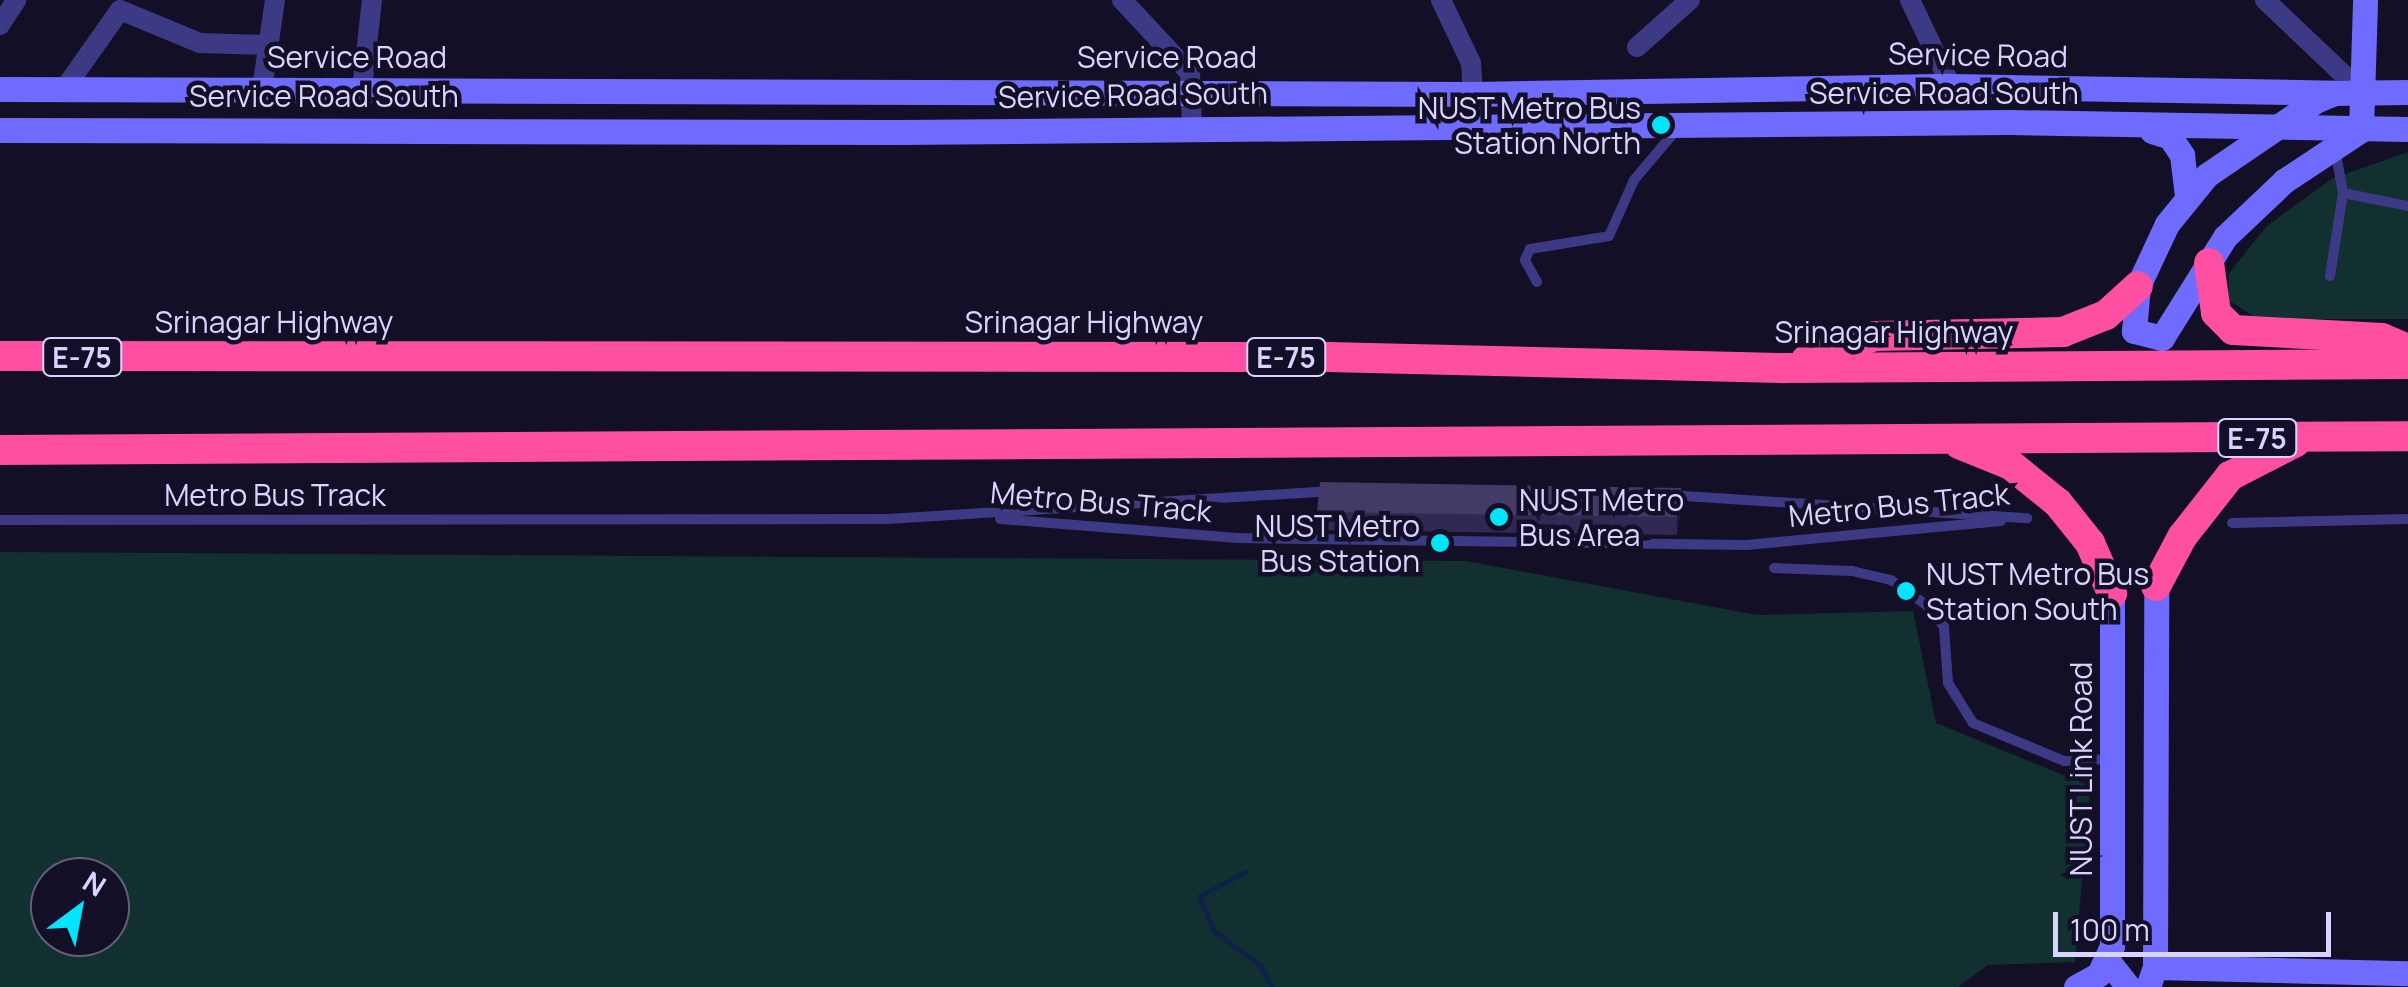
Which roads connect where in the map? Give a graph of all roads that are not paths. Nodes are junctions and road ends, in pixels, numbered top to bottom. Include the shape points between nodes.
1 (16, 0) edge
2 (275, 0) edge
3 (372, 0) edge
4 (1122, 0) edge
5 (1442, 0) edge
6 (1690, 0) edge
7 (1910, 0) edge
8 (2264, 0) edge
9 (2365, 0) edge
10 (0, 26) edge
11 (268, 45) junction
12 (1637, 47) dead end
13 (1951, 86) junction
14 (65, 88) junction
15 (362, 88) junction
16 (1193, 88) junction
17 (0, 89) edge
18 (1293, 89) junction
19 (262, 90) junction
20 (2362, 92) junction
21 (2408, 92) edge
22 (2334, 93) junction
23 (1472, 94) junction
24 (1681, 125) junction
25 (1192, 126) junction
26 (1298, 126) junction
27 (1475, 126) junction
28 (2147, 129) junction
29 (2408, 129) edge
30 (0, 130) edge
31 (2265, 130) junction
32 (2362, 130) junction
33 (2335, 147) junction
34 (2343, 193) junction
35 (2187, 196) junction
36 (2408, 206) edge
37 (2209, 263) junction
38 (2330, 276) dead end
39 (1537, 282) dead end
40 (2136, 294) junction
41 (2408, 349) edge
42 (0, 356) edge
43 (2408, 364) edge
44 (1784, 368) junction
45 (1940, 436) junction
46 (2308, 436) junction
47 (2408, 436) edge
48 (0, 450) edge
49 (1343, 491) edge
50 (1644, 494) edge
51 (970, 516) junction
52 (2408, 519) edge
53 (0, 520) edge
54 (2232, 522) dead end
55 (1774, 568) dead end
56 (2156, 586) joint
57 (2112, 592) joint
58 (2113, 759) junction
59 (2108, 961) junction
60 (2408, 973) edge
61 (2152, 977) edge
62 (2076, 987) edge
63 (2128, 987) edge

1 - 10 street
2 - 11 street
3 - 15 street
4 - 16 street via 1190,73
5 - 23 street via 1468,54
6 - 12 street
7 - 13 street
8 - 20 street
9 - 20 main road
11 - 14 street via 200,44 120,10
11 - 19 street
13 - 22 main road, Service Road
13 - 23 main road, Service Road
14 - 17 main road, Service Road
14 - 19 main road, Service Road
15 - 16 main road, Service Road
15 - 19 main road, Service Road
16 - 18 main road, Service Road
16 - 25 street
18 - 23 main road, Service Road
18 - 26 main road
20 - 21 main road, Service Road
20 - 22 main road, Service Road
20 - 32 main road
22 - 31 main road
23 - 27 street
24 - 27 main road, Service Road South
24 - 28 main road, Service Road South via 2010,122
24 - 39 lane via 1634,180 1608,236 1530,250 1524,260
25 - 26 main road, Service Road South
25 - 30 main road, Service Road South
26 - 27 main road, Service Road South
28 - 31 main road, Service Road South
28 - 35 main road via 2170,137 2182,155
29 - 32 main road, Service Road South
31 - 32 main road, Service Road South
31 - 35 main road
32 - 33 main road
33 - 34 lane
33 - 37 main road via 2261,201
34 - 36 lane
34 - 38 lane
35 - 40 main road
37 - 40 main road via 2171,328 2152,340 2134,331
37 - 41 highway via 2216,312 2233,330 2382,338
40 - 44 highway via 2078,328 1875,336
42 - 44 highway, Srinagar Highway / E-75 via 1328,357
43 - 44 highway, Srinagar Highway / E-75
45 - 46 highway, E-75
45 - 48 highway, E-75
45 - 57 highway via 2011,465 2058,503 2090,543
46 - 47 highway, E-75
46 - 56 highway via 2230,476 2182,537
49 - 51 lane, Metro Bus Track
50 - 51 lane, Metro Bus Track via 2027,518 1747,545 1237,538
51 - 53 lane, Metro Bus Track
52 - 54 lane
55 - 58 lane via 1852,570 1891,580 1944,627 1948,683 1973,724 2064,761
56 - 61 main road
57 - 58 main road, NUST Link Road
58 - 59 main road, NUST Link Road
59 - 62 main road
59 - 63 main road
60 - 61 main road

